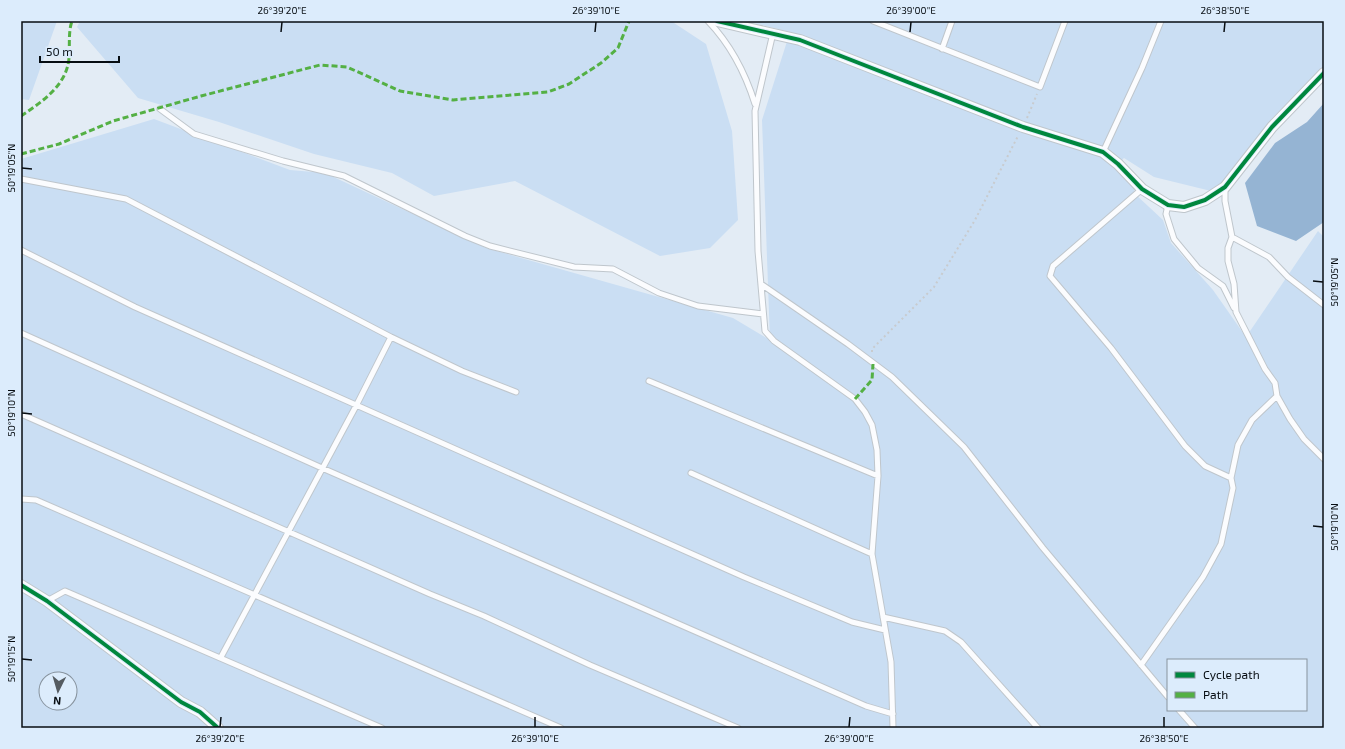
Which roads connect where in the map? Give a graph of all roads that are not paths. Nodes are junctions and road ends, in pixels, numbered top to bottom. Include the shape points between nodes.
1 (708, 21) edge
2 (717, 21) edge
3 (873, 21) edge
4 (952, 21) edge
5 (1065, 21) edge
6 (1161, 21) edge
7 (773, 33) junction
8 (942, 49) junction
9 (1324, 73) edge
10 (756, 105) junction
11 (160, 109) dead end
12 (1103, 152) junction
13 (21, 179) edge
14 (1225, 187) junction
15 (1142, 189) junction
16 (1168, 205) junction
17 (1232, 237) junction
18 (21, 250) edge
19 (761, 284) junction
20 (1324, 305) edge
21 (1236, 312) junction
22 (763, 314) junction
23 (21, 332) edge
24 (391, 337) junction
25 (649, 380) dead end
26 (516, 392) dead end
27 (1277, 396) junction
28 (356, 406) junction
29 (21, 414) edge
30 (1324, 459) edge
31 (322, 468) junction
32 (691, 473) dead end
33 (878, 476) junction
34 (1231, 478) junction
35 (21, 499) edge
36 (289, 531) junction
37 (872, 554) junction
38 (21, 585) edge
39 (254, 594) junction
40 (47, 601) junction
41 (883, 617) junction
42 (885, 630) junction
43 (221, 657) junction
44 (1141, 665) junction
45 (1167, 696) edge
46 (1180, 711) edge
47 (893, 714) junction
48 (218, 728) edge
49 (382, 728) edge
50 (561, 728) edge
51 (738, 728) edge
52 (893, 728) edge
53 (1038, 728) edge
54 (1195, 728) edge

1 - 10 lane via 735,56 749,83
2 - 7 street
3 - 8 lane
4 - 8 lane
5 - 8 lane via 1040,87
6 - 12 lane
7 - 10 lane
7 - 12 street via 834,52 1023,127
9 - 14 street via 1272,127
10 - 19 lane via 758,251
11 - 22 lane via 194,134 283,161 344,176 490,246 574,267 613,269 659,293 698,306
12 - 15 street
13 - 24 lane via 126,199
14 - 16 street via 1205,200 1184,207
14 - 17 lane
15 - 16 street
15 - 34 lane via 1053,266 1050,276 1111,348 1185,446 1205,466
16 - 21 lane via 1166,214 1174,239 1198,268 1223,286
17 - 20 lane via 1269,256 1288,277
17 - 21 lane via 1228,248 1228,261 1234,284
18 - 28 lane via 135,307
19 - 22 lane
19 - 44 lane via 892,377 964,447 1043,548
21 - 27 lane via 1275,384
22 - 33 lane via 765,331 774,341 855,399 865,412 872,426 877,450
23 - 31 lane
24 - 26 lane via 462,372
24 - 28 lane
25 - 33 lane
27 - 30 lane via 1304,439
27 - 34 lane via 1252,420 1238,446
28 - 31 lane
28 - 42 lane via 758,583 852,622
29 - 36 lane
31 - 36 lane
31 - 47 lane via 866,706
32 - 37 lane
33 - 37 lane
34 - 44 lane via 1233,488 1221,544 1203,577
35 - 39 lane via 36,500
36 - 39 lane
36 - 51 lane
37 - 41 lane
38 - 40 street
39 - 43 lane
39 - 50 lane
40 - 43 lane via 65,591
40 - 48 street via 181,702 200,712
41 - 42 lane
41 - 53 lane via 945,630 961,642
42 - 47 lane via 891,662
43 - 49 lane
44 - 45 lane
46 - 54 lane
47 - 52 lane

